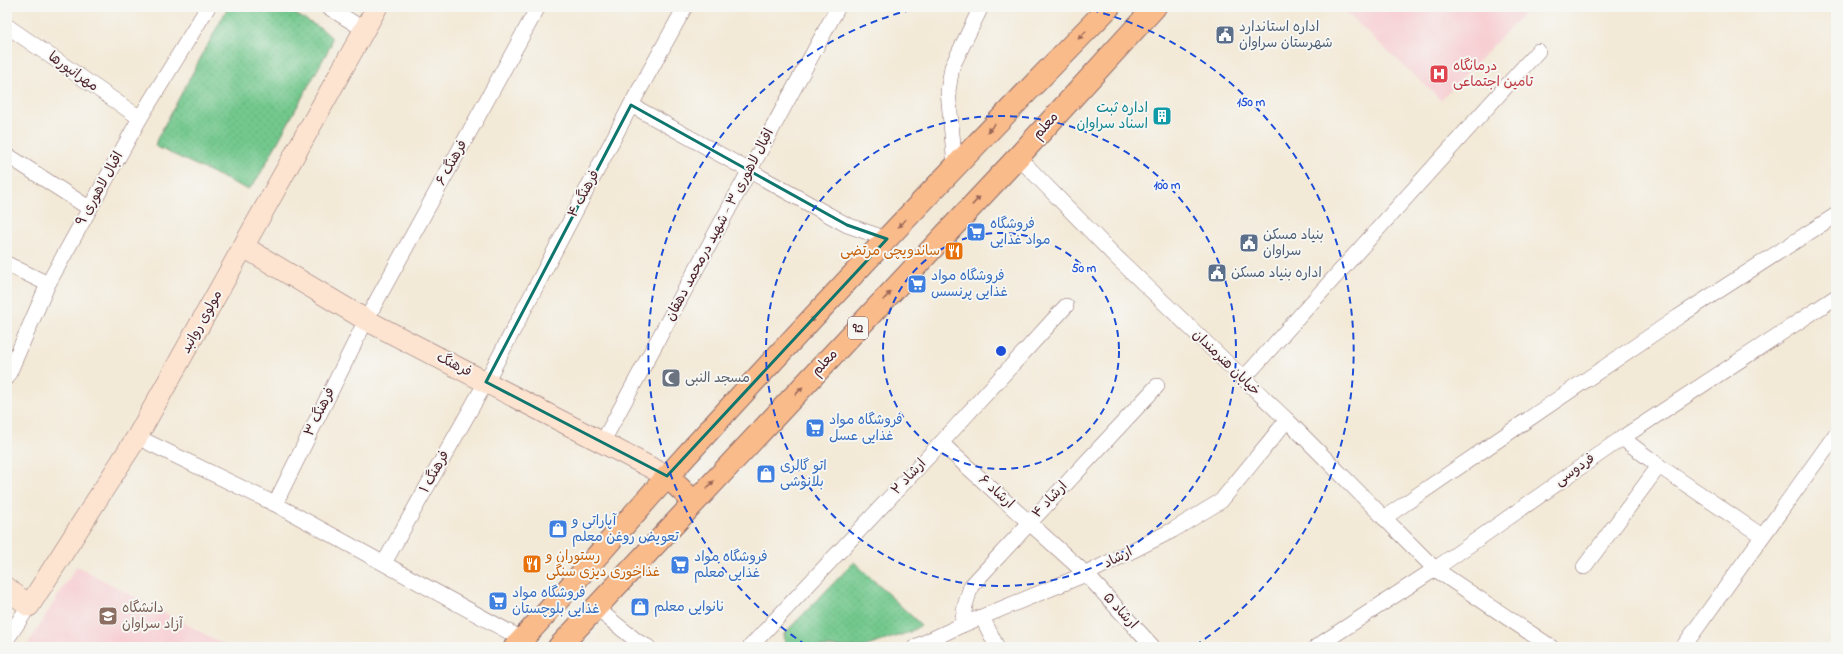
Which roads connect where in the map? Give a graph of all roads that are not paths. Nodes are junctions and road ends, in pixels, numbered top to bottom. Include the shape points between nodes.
1 (208, 7) edge
2 (328, 7) edge
3 (377, 7) edge
4 (538, 7) edge
5 (685, 7) edge
6 (838, 7) edge
7 (981, 7) edge
8 (1109, 7) edge
9 (1155, 7) edge
10 (7, 26) edge
11 (365, 30) junction
12 (1538, 51) dead end
13 (631, 105) junction
14 (140, 118) junction
15 (7, 155) edge
16 (1018, 156) junction
17 (955, 166) junction
18 (750, 170) junction
19 (89, 208) junction
20 (1836, 215) edge
21 (887, 239) junction
22 (244, 247) junction
23 (7, 264) edge
24 (48, 284) junction
25 (1836, 297) edge
26 (1066, 306) dead end
27 (366, 320) junction
28 (7, 378) edge
29 (1243, 379) junction
30 (486, 382) junction
31 (1157, 386) dead end
32 (1287, 420) junction
33 (1836, 434) edge
34 (137, 437) junction
35 (1622, 438) junction
36 (602, 443) junction
37 (941, 443) junction
38 (1659, 466) junction
39 (667, 476) junction
40 (694, 502) junction
41 (274, 504) junction
42 (1384, 518) junction
43 (1029, 522) junction
44 (1762, 536) junction
45 (384, 563) junction
46 (1584, 567) dead end
47 (1435, 569) junction
48 (1086, 574) junction
49 (7, 588) edge
50 (29, 606) junction
51 (596, 608) junction
52 (982, 617) junction
53 (962, 625) junction
54 (7, 640) edge
55 (518, 643) edge
56 (559, 647) edge
57 (648, 647) edge
58 (750, 647) edge
59 (915, 647) edge
60 (997, 647) edge
61 (1153, 647) edge
62 (1317, 647) edge
63 (1551, 647) edge
64 (1683, 647) edge

1 - 14 street, اقبال لاهوری ۹
2 - 11 street
3 - 11 street, مولوی روانبد
4 - 27 street, فرهنگ ۶
5 - 13 street, فرهنگ ۴
6 - 18 street, اقبال لاهوری ۳ - شهید درمحمد دهقان
7 - 17 street via 952,67 948,91
8 -> 17 main road
9 - 16 main road, معلم / 92
10 - 14 street, مهرانپورها
11 - 22 street, مولوی روانبد
12 - 29 street
13 - 18 street
13 - 30 street, فرهنگ ۴
14 - 19 street, اقبال لاهوری ۹
15 - 19 street
16 - 29 street, خیابان هنرمندان via 1115,256
40 -> 16 main road, معلم / 92
17 -> 21 main road
18 - 21 street via 847,225
18 - 36 street, اقبال لاهوری ۳ - شهید درمحمد دهقان
19 - 24 street, اقبال لاهوری ۹
20 - 42 street via 1678,317
21 -> 39 main road
22 - 27 street, فرهنگ
22 - 34 street, مولوی روانبد
23 - 24 street
24 - 28 street, اقبال لاهوری ۹
25 - 35 street, فردوسی
26 - 37 street, ارشاد ۲
27 - 30 street, فرهنگ
27 - 41 street, فرهنگ ۳
29 - 32 street, خیابان هنرمندان
30 - 36 street, فرهنگ
30 - 45 street, فرهنگ ۱
31 - 43 street, ارشاد ۴
32 - 42 street, خیابان هنرمندان
32 - 48 street, ارشاد via 1221,501 1173,530
33 - 44 street
34 - 41 street
34 - 50 street, مولوی روانبد
35 - 38 street
35 - 47 street, فردوسی
36 - 39 street, فرهنگ
37 - 43 street, ارشاد ۶
37 - 58 street, ارشاد ۲
38 - 44 street
38 - 46 street
39 - 40 main road
39 - 55 main road
40 - 51 main road, معلم / 92
41 - 45 street
42 - 47 street, خیابان هنرمندان
43 - 48 street, ارشاد ۶
43 - 53 street, ارشاد ۴ via 972,586
44 - 64 street
45 - 55 street
47 - 62 street, فردوسی
47 - 63 street, خیابان هنرمندان
48 - 52 street, ارشاد
48 - 61 street, ارشاد ۵
49 - 50 street
50 - 54 street
51 - 56 main road, معلم / 92
51 - 57 street
52 - 53 street, ارشاد
52 - 60 street
53 - 59 street, ارشاد

